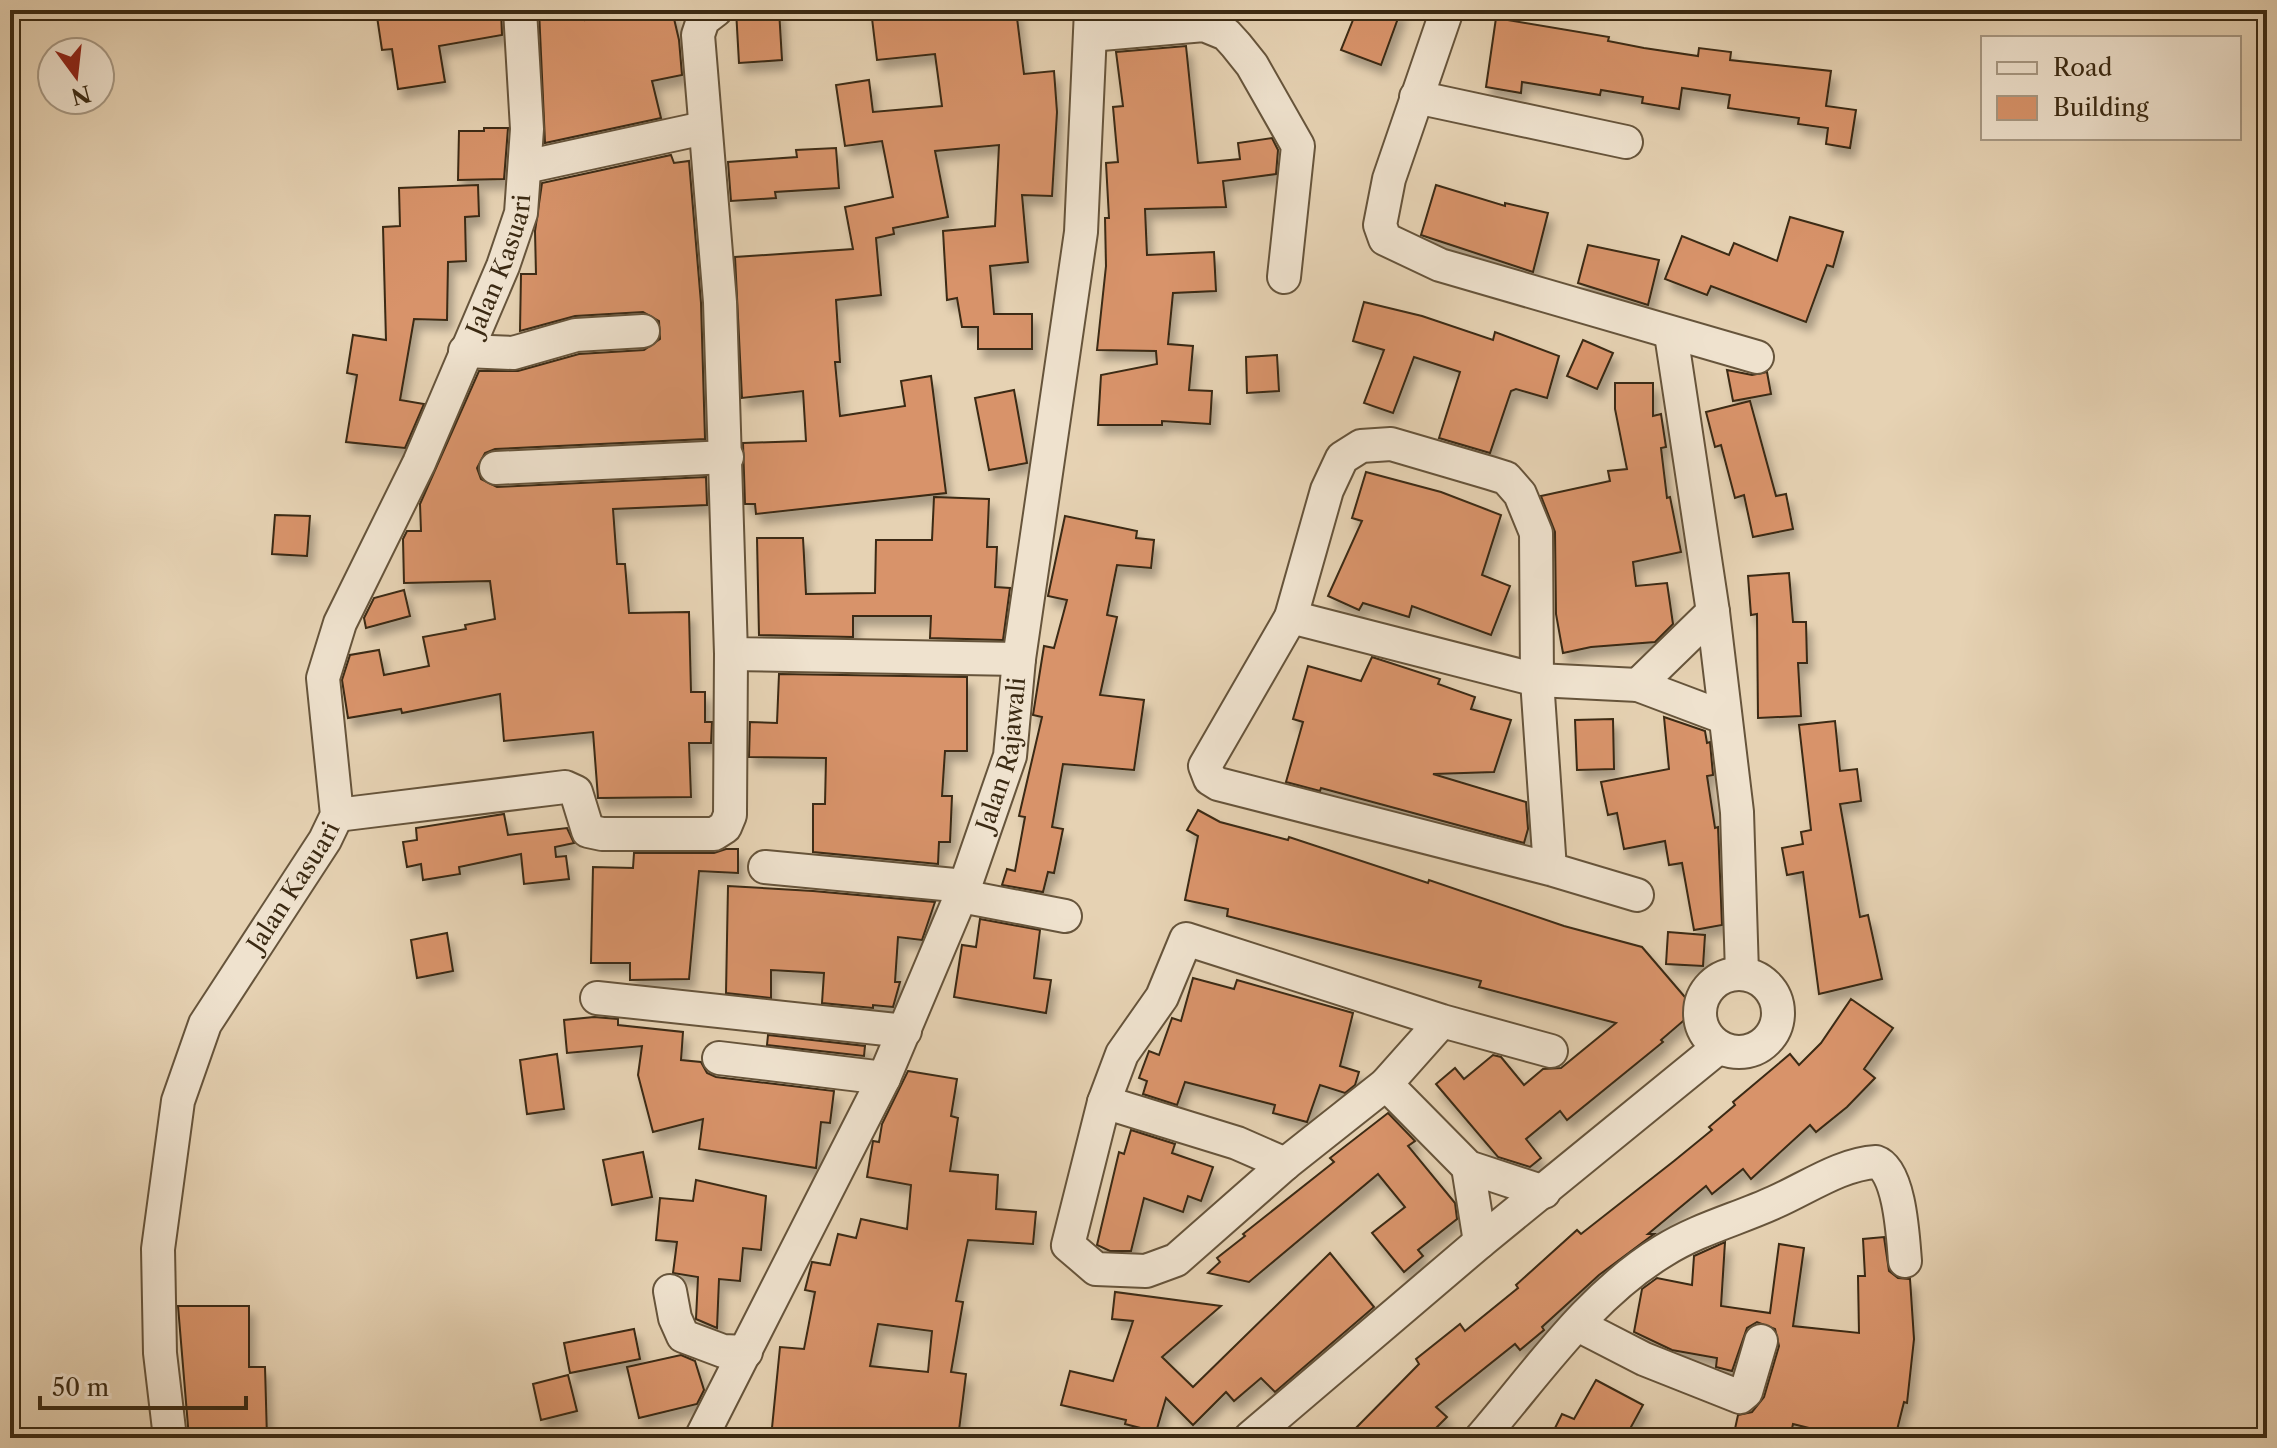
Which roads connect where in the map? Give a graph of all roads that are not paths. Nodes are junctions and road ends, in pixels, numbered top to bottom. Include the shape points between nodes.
1 (520, 10) edge
2 (716, 10) edge
3 (1447, 10) edge
4 (1090, 23) edge
5 (1416, 97) junction
6 (704, 128) junction
7 (1626, 142) dead end
8 (525, 167) junction
9 (1284, 277) dead end
10 (643, 331) dead end
11 (1671, 334) junction
12 (465, 351) junction
13 (1757, 357) dead end
14 (727, 457) junction
15 (496, 468) dead end
16 (1713, 612) junction
17 (1291, 617) junction
18 (731, 654) junction
19 (1019, 659) junction
20 (1537, 680) junction
21 (1638, 685) junction
22 (1723, 717) junction
23 (337, 815) junction
24 (765, 867) dead end
25 (1550, 869) junction
26 (963, 891) junction
27 (1637, 895) dead end
28 (1065, 916) dead end
29 (1742, 973) junction
30 (597, 998) dead end
31 (1442, 1021) junction
32 (905, 1031) junction
33 (1719, 1047) junction
34 (1551, 1051) dead end
35 (719, 1058) dead end
36 (884, 1078) junction
37 (1386, 1084) junction
38 (1104, 1102) junction
39 (1285, 1164) junction
40 (1468, 1167) junction
41 (1544, 1192) junction
42 (1480, 1242) junction
43 (1905, 1261) dead end
44 (670, 1291) dead end
45 (1578, 1325) junction
46 (1761, 1341) dead end
47 (746, 1352) junction
48 (170, 1438) edge
49 (701, 1438) edge
50 (1250, 1438) edge
51 (1481, 1438) edge

1 - 8 street, Jalan Kasuari
2 - 6 street via 703,20 698,35
3 - 5 street
4 - 9 street via 1204,25 1226,34 1252,65 1298,146
4 - 19 street, Jalan Rajawali via 1081,232
5 - 7 street
5 - 11 street via 1380,225 1391,244 1440,265
6 - 8 street
6 - 14 street
8 - 12 street, Jalan Kasuari via 521,213
10 - 12 street via 576,335 513,353
11 - 13 street
11 - 16 street
12 - 23 street, Jalan Kasuari via 419,463 340,623 323,678
14 - 15 street
14 - 18 street
16 - 21 street
16 - 22 street
17 - 20 street
17 - 20 street via 1327,490 1342,458 1361,446 1391,444 1506,478 1525,501 1536,533
17 - 25 street via 1205,766 1210,779
18 - 19 street
18 - 23 street via 730,815 714,834 588,831 576,792 565,787
19 - 26 street, Jalan Rajawali via 1010,756
20 - 21 street
20 - 25 street
21 - 22 street
22 - 29 street via 1737,812
23 - 48 street, Jalan Kasuari via 205,1024 178,1101 158,1249 160,1353
24 - 26 street
25 - 27 street
26 - 28 street
26 - 32 street, Jalan Rajawali
29 - 33 street via 1726,976 1708,989 1700,1009 1704,1031
29 - 33 street via 1768,985 1778,1005 1776,1027 1762,1045 1741,1052
30 - 32 street
31 - 34 street
31 - 37 street
31 - 38 street via 1186,939 1162,997 1122,1054
32 - 36 street, Jalan Rajawali
33 - 41 street
35 - 36 street
36 - 47 street, Jalan Rajawali
37 - 39 street
37 - 40 street
38 - 39 street via 1237,1143
38 - 39 street via 1068,1245 1096,1269 1146,1271 1176,1260
40 - 41 street
40 - 42 street
41 - 42 street
42 - 50 street
43 - 45 street via 1892,1180 1883,1164 1866,1162 1690,1235 1609,1292
44 - 47 street via 683,1336 723,1351
45 - 46 street via 1644,1359 1740,1397
45 - 51 street
47 - 49 street, Jalan Rajawali

